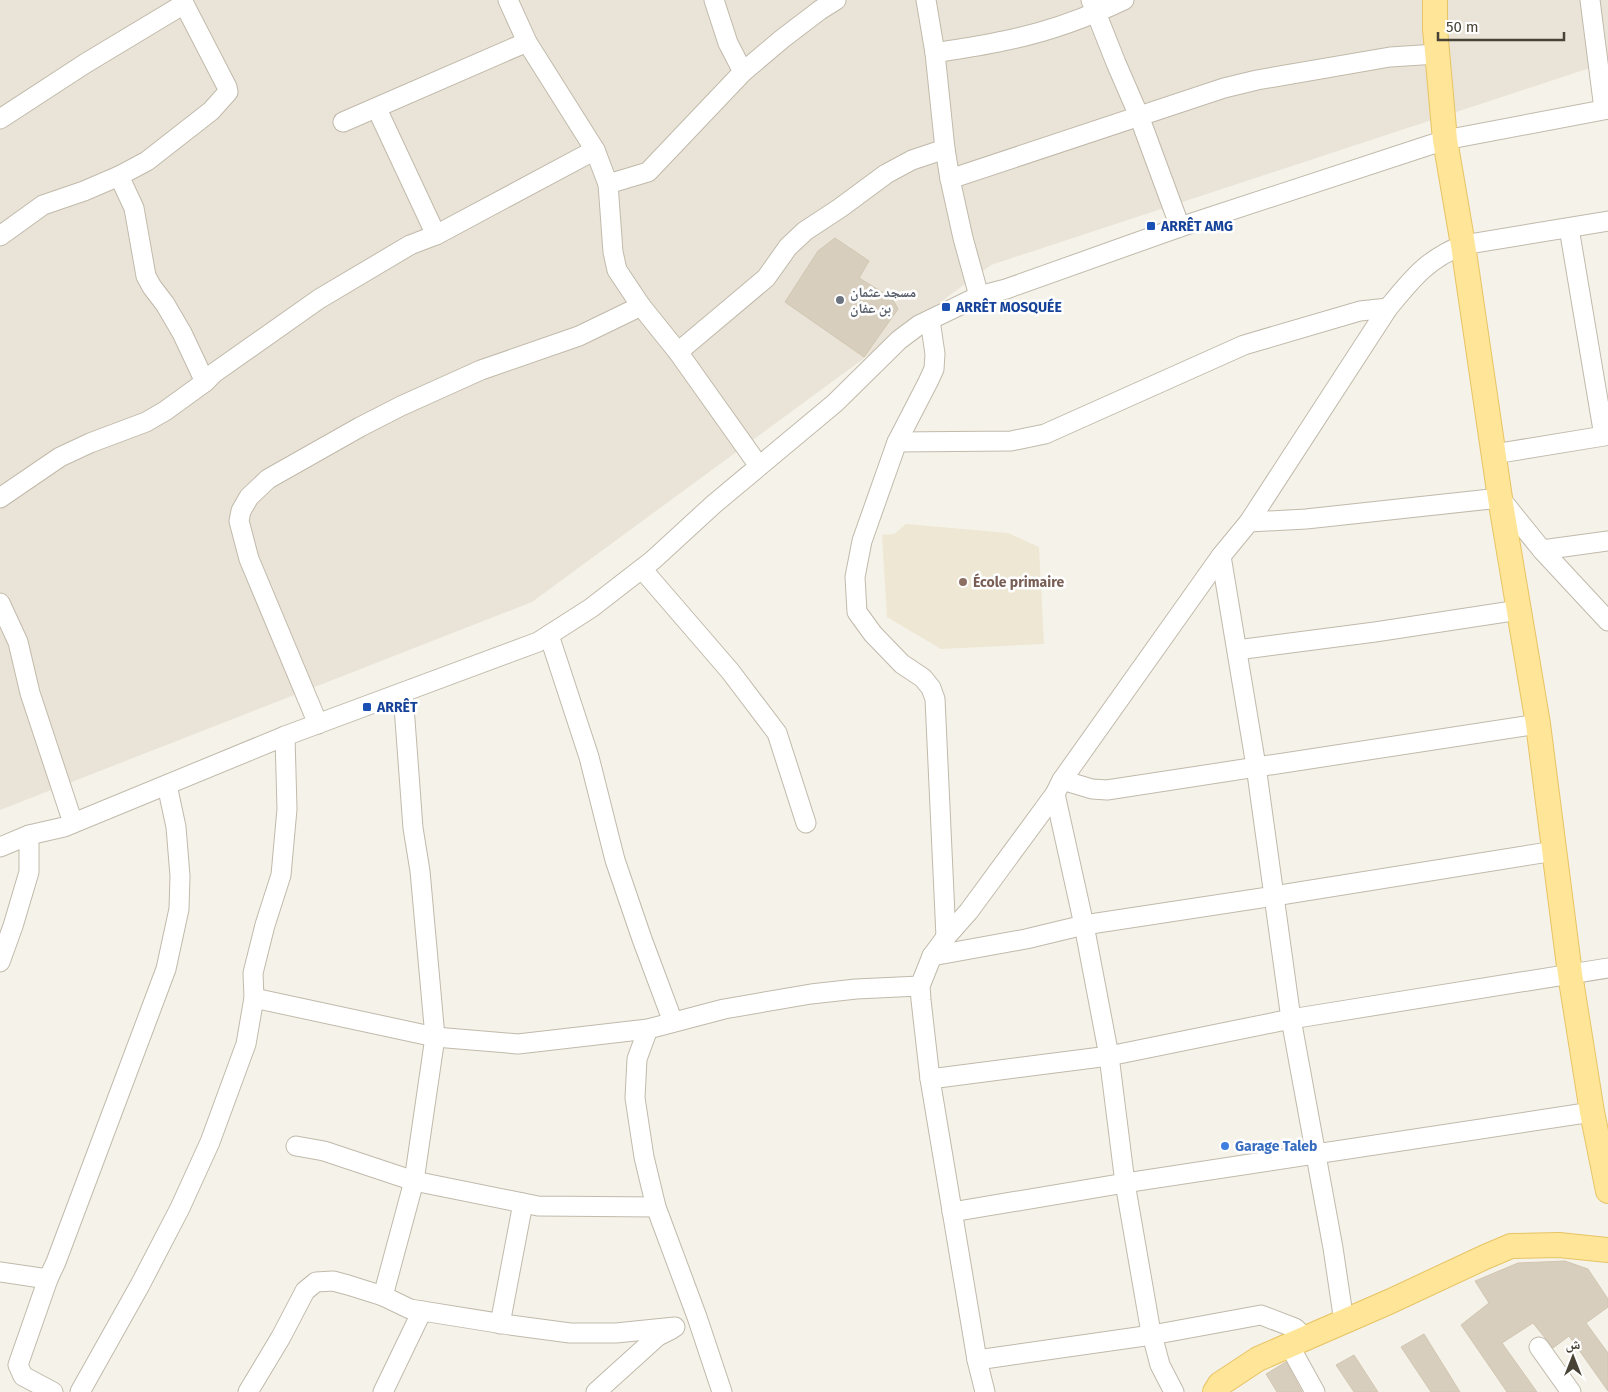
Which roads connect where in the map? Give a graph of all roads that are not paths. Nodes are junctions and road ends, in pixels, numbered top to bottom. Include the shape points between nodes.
1 (508, 0) edge
2 (714, 0) edge
3 (836, 0) edge
4 (926, 0) edge
5 (1124, 0) edge
6 (1435, 0) edge
7 (1590, 0) edge
8 (183, 2) edge
9 (1094, 7) edge
10 (527, 42) junction
11 (935, 53) junction
12 (1437, 54) junction
13 (743, 72) junction
14 (377, 109) junction
15 (1606, 109) edge
16 (1139, 116) junction
17 (0, 119) edge
18 (343, 122) dead end
19 (1445, 140) junction
20 (945, 149) junction
21 (595, 150) junction
22 (119, 176) junction
23 (950, 179) junction
24 (608, 184) junction
25 (1608, 221) edge
26 (1180, 227) junction
27 (1569, 228) junction
28 (436, 235) junction
29 (0, 236) edge
30 (1463, 246) junction
31 (979, 296) junction
32 (641, 306) junction
33 (1388, 308) junction
34 (930, 320) junction
35 (678, 352) junction
36 (205, 382) junction
37 (1606, 436) edge
38 (897, 442) junction
39 (1494, 454) junction
40 (759, 466) junction
41 (0, 498) edge
42 (1500, 498) junction
43 (1249, 522) junction
44 (1608, 541) edge
45 (1542, 550) junction
46 (1221, 556) junction
47 (642, 569) junction
48 (0, 603) edge
49 (1519, 610) junction
50 (1608, 621) edge
51 (549, 635) junction
52 (1237, 650) junction
53 (403, 692) junction
54 (318, 724) junction
55 (1538, 724) junction
56 (285, 736) junction
57 (1256, 766) junction
58 (167, 785) junction
59 (1059, 787) junction
60 (72, 823) junction
61 (806, 823) dead end
62 (29, 835) junction
63 (0, 847) edge
64 (1555, 851) junction
65 (1274, 896) junction
66 (1084, 925) junction
67 (946, 937) junction
68 (932, 956) junction
69 (0, 962) edge
70 (1608, 968) edge
71 (1570, 974) junction
72 (920, 986) junction
73 (254, 998) junction
74 (1291, 1019) junction
75 (673, 1022) junction
76 (648, 1029) junction
77 (435, 1036) junction
78 (1109, 1056) junction
79 (930, 1078) junction
80 (1592, 1112) junction
81 (296, 1146) dead end
82 (1316, 1154) junction
83 (414, 1181) junction
84 (1125, 1183) junction
85 (1608, 1191) edge
86 (523, 1203) junction
87 (656, 1207) junction
88 (952, 1212) junction
89 (1603, 1253) edge
90 (0, 1272) edge
91 (48, 1279) junction
92 (383, 1296) junction
93 (422, 1311) junction
94 (698, 1317) junction
95 (1344, 1322) junction
96 (500, 1324) junction
97 (675, 1327) junction
98 (1152, 1335) junction
99 (1297, 1342) junction
100 (1539, 1347) dead end
101 (977, 1360) junction
102 (54, 1392) edge
103 (80, 1392) edge
104 (248, 1392) edge
105 (383, 1392) edge
106 (596, 1392) edge
107 (722, 1392) edge
108 (985, 1392) edge
109 (1174, 1392) edge
110 (1215, 1392) edge
111 (1315, 1392) edge
112 (1571, 1392) edge

1 - 10 street
2 - 13 street via 728,43
3 - 13 street via 797,27
4 - 11 street
5 - 9 street
6 - 12 main road
7 - 15 street
8 - 17 street
8 - 22 street via 228,86 228,92 211,111 147,161
9 - 11 street via 1047,29 1005,41
9 - 16 street
10 - 14 street
10 - 21 street
11 - 20 street
12 - 16 street via 1390,56 1258,80
12 - 19 main road
13 - 24 street via 648,172
14 - 18 street
14 - 28 street
15 - 19 street
16 - 23 street
16 - 26 street
19 - 26 street
19 - 30 main road
20 - 23 street
20 - 35 street via 912,160 886,174 805,231 788,247 766,278
21 - 24 street
21 - 28 street
22 - 29 street via 43,206
22 - 36 street via 134,208 146,276 182,332
23 - 31 street
24 - 32 street via 617,270
25 - 27 street
26 - 31 street
27 - 30 street
27 - 37 street
28 - 36 street via 410,245 319,299
30 - 33 street via 1429,262
30 - 39 main road
31 - 34 street
32 - 35 street
32 - 54 street via 579,336 481,370 401,406 268,479 249,497 239,521 249,559
33 - 38 street via 1360,311 1244,345 1045,434 1011,441
33 - 43 street
34 - 38 street via 934,369
34 - 40 street via 898,340 834,402
35 - 40 street
36 - 41 street via 146,422 60,456
37 - 39 street
38 - 67 street via 862,541 855,577 857,612 902,664 923,678 935,699
39 - 42 main road
40 - 47 street
42 - 43 street via 1344,516
42 - 45 street
42 - 49 main road
43 - 46 street
44 - 45 street
45 - 50 street
46 - 52 street
46 - 59 street
47 - 51 street
47 - 61 street via 730,671 777,733
48 - 60 street via 18,642 30,693
49 - 52 street
49 - 55 main road
51 - 53 street via 538,642
51 - 75 street via 589,757 615,860
52 - 57 street
53 - 54 street
53 - 77 street via 413,828
54 - 56 street
55 - 57 street
55 - 64 main road
56 - 58 street
56 - 73 street via 287,809 281,875 253,973
57 - 59 street via 1107,790
57 - 65 street
58 - 60 street
58 - 91 street via 176,827 180,876 179,909 166,969
59 - 66 street
59 - 67 street via 969,911
60 - 62 street
62 - 63 street
62 - 69 street via 29,872
64 - 65 street
64 - 71 main road
65 - 66 street
65 - 74 street
66 - 68 street
66 - 78 street
67 - 68 street
68 - 72 street
70 - 71 street
71 - 74 street
71 - 80 main road
72 - 75 street via 812,994 724,1009
72 - 79 street
73 - 77 street
73 - 103 street via 246,1044 210,1142 140,1285
74 - 78 street
74 - 82 street
75 - 76 street
76 - 77 street via 518,1044
76 - 87 street via 637,1059 635,1098
77 - 83 street
78 - 79 street
78 - 84 street
79 - 88 street
80 - 82 street
80 - 85 main road
81 - 83 street via 324,1151
82 - 84 street
82 - 95 street
83 - 86 street
83 - 92 street
84 - 88 street
84 - 98 street
86 - 87 street via 538,1206
86 - 96 street
87 - 94 street
88 - 101 street
89 - 95 main road via 1559,1245 1511,1246
90 - 91 street
91 - 102 street via 18,1366 23,1376
92 - 93 street
92 - 104 street via 333,1282 316,1282 305,1291
93 - 96 street
93 - 105 street
94 - 97 street
94 - 107 street
95 - 99 main road
96 - 97 street via 570,1333 616,1333
97 - 106 street via 658,1336
98 - 99 street via 1261,1315 1294,1328
98 - 101 street
98 - 109 street via 1160,1365
99 - 110 main road via 1258,1359 1220,1384
99 - 111 street
100 - 112 street
101 - 108 street

